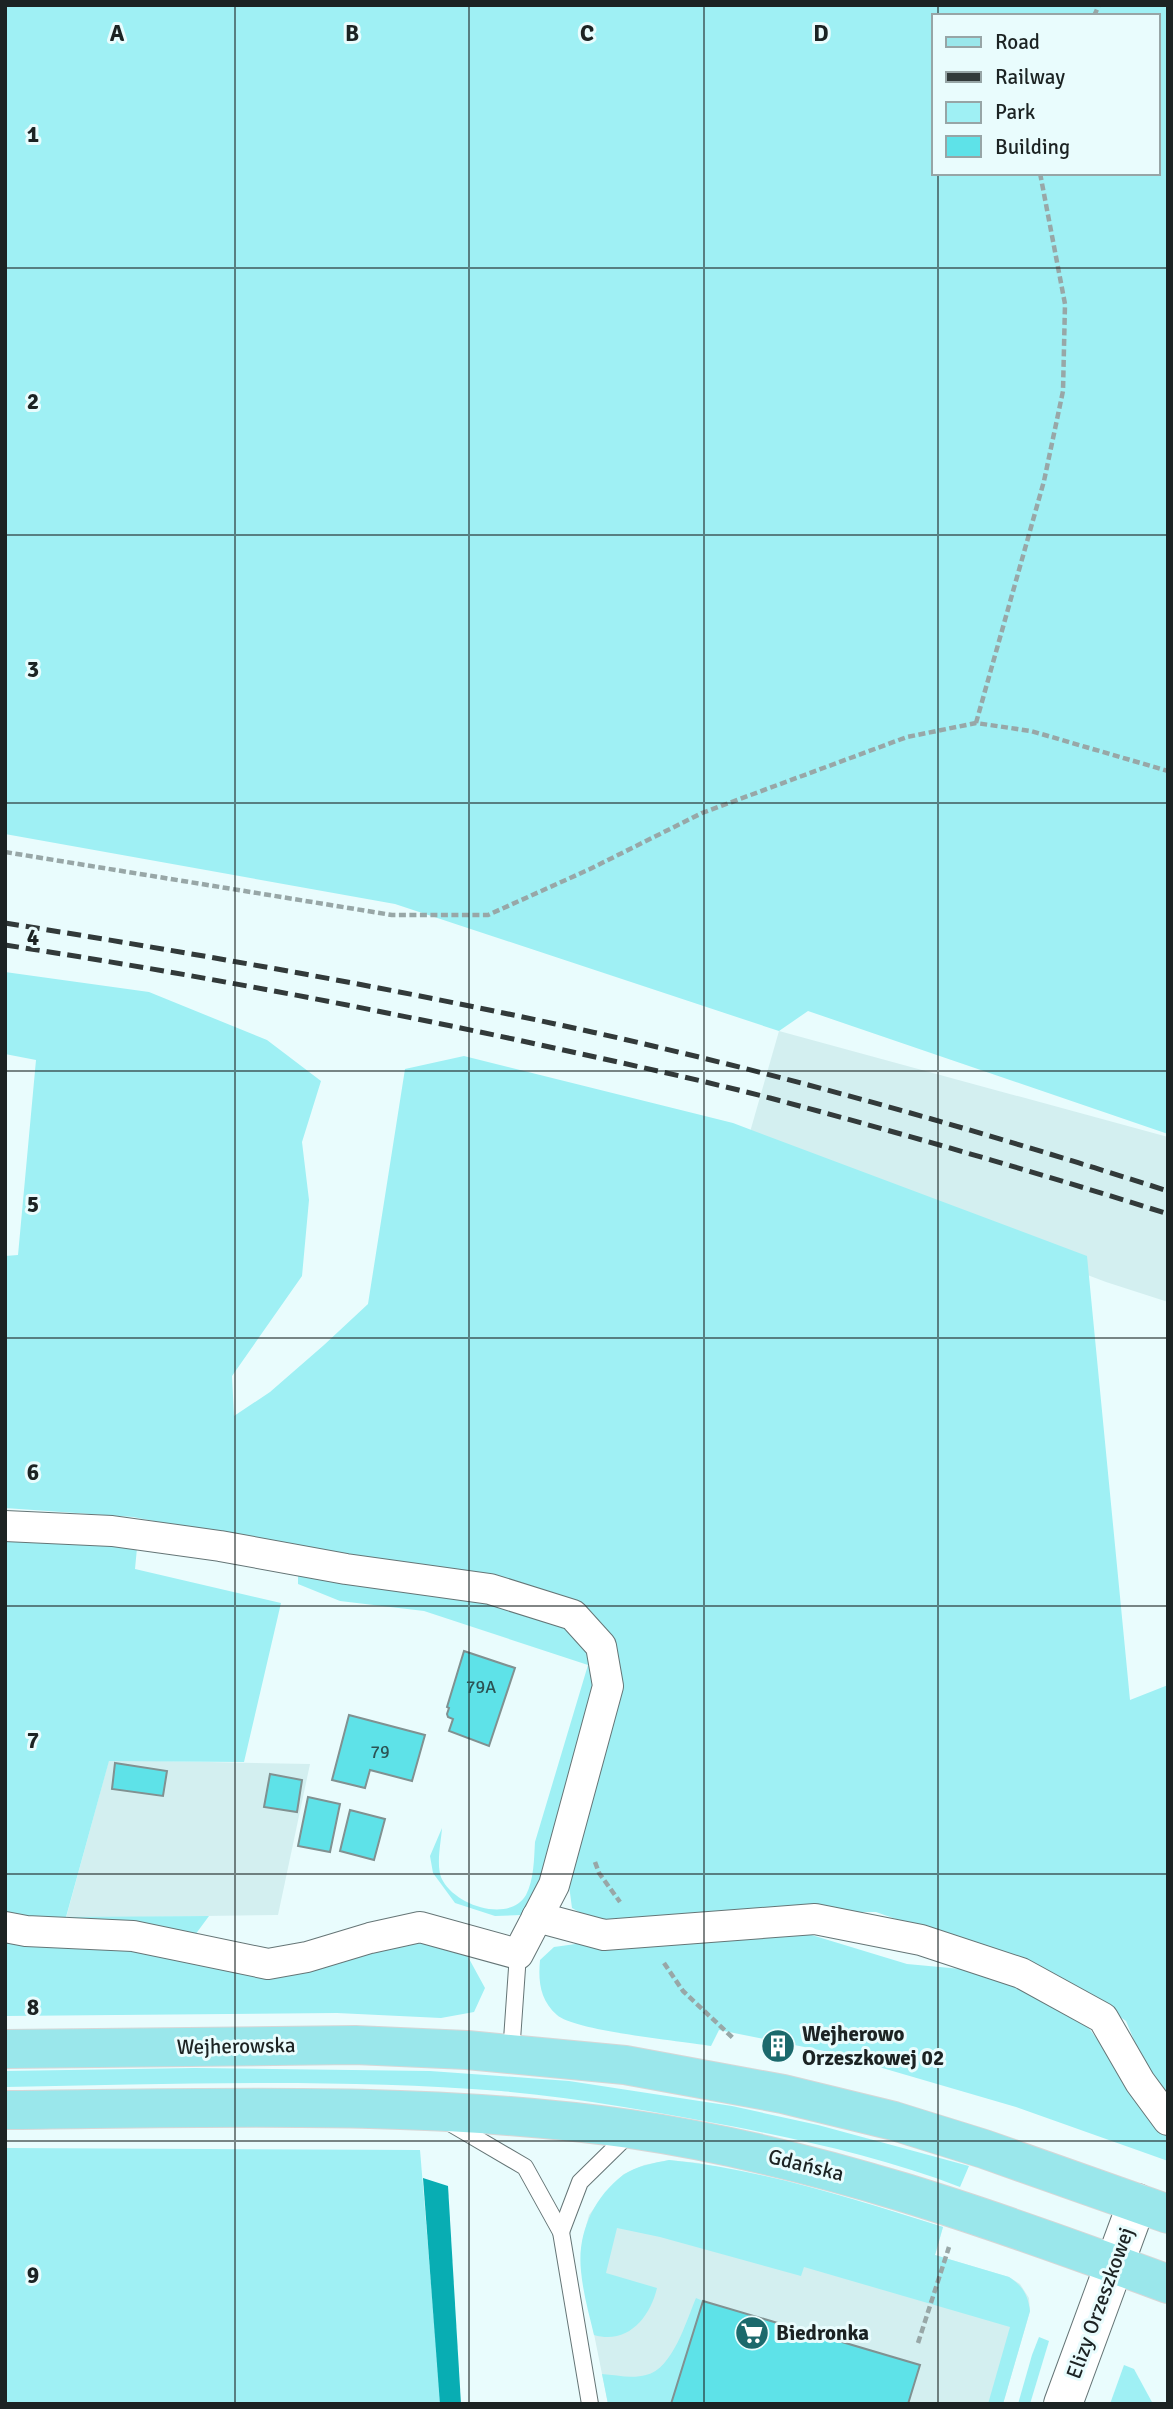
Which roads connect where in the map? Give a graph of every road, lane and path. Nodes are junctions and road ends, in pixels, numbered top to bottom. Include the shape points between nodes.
1 (1040, 175) edge
2 (976, 723) junction
3 (1168, 771) edge
4 (5, 852) edge
5 (5, 1526) edge
6 (537, 1917) junction
7 (5, 1927) edge
8 (518, 1954) junction
9 (5, 2049) edge
10 (511, 2054) junction
11 (5, 2110) edge
12 (430, 2111) junction
13 (1168, 2120) edge
14 (633, 2130) junction
15 (1152, 2208) edge
16 (561, 2232) junction
17 (949, 2246) dead end
18 (1114, 2264) junction
19 (1168, 2284) edge
20 (918, 2343) dead end
21 (590, 2404) edge
22 (1063, 2404) edge

1 - 2 path via 1065,304 1063,391 1044,481
2 - 3 path via 1031,731
2 - 4 path via 907,737 702,813 488,915 392,915
5 - 6 street via 112,1531 220,1546 346,1570 489,1589 573,1615 601,1646 608,1686 554,1885
6 - 8 street
6 - 13 street via 604,1935 815,1919 921,1940 1021,1973 1103,2018
7 - 8 street via 133,1936 268,1964 420,1927
8 - 10 lane
9 - 10 main road, Wejherowska via 355,2045
10 - 15 main road via 625,2065 783,2094 894,2121
11 - 12 main road via 298,2107
12 - 14 main road, Gdańska
12 - 16 lane via 525,2167
14 - 16 lane via 580,2182
14 - 18 main road, Gdańska via 858,2178
15 - 18 street, Elizy Orzeszkowej
16 - 21 lane
17 - 20 path
18 - 19 main road, Gdańska
18 - 22 street, Elizy Orzeszkowej

